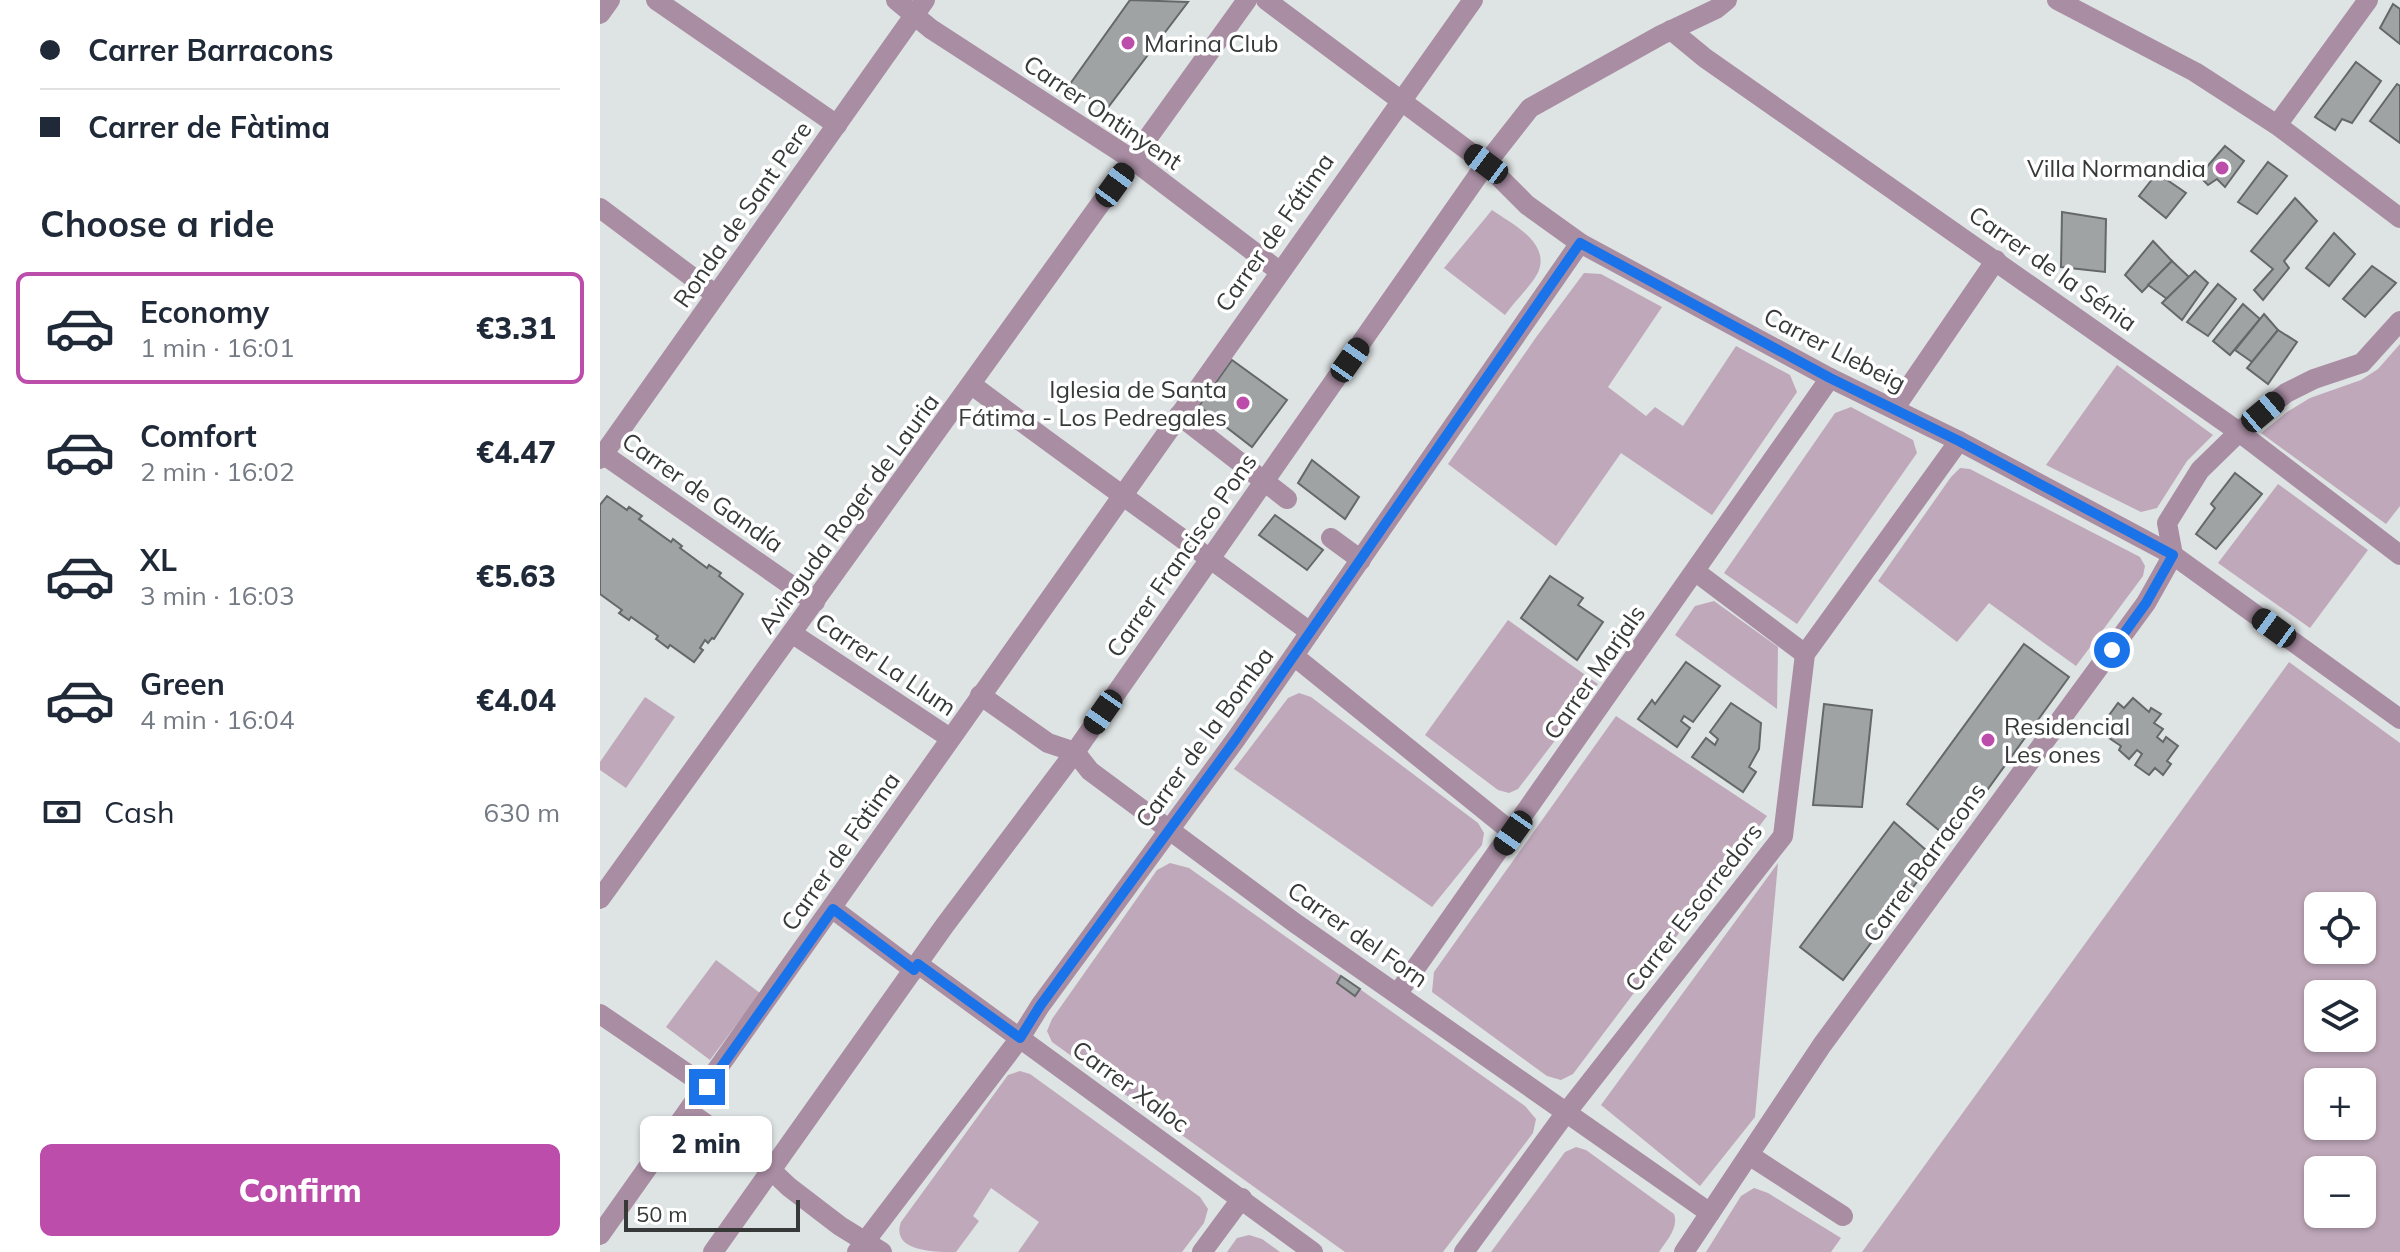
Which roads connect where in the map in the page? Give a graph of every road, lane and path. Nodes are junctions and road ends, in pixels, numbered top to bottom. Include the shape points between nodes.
1 (610, 0) edge
2 (656, 0) edge
3 (896, 0) edge
4 (1247, 0) edge
5 (1266, 0) edge
6 (1473, 0) edge
7 (1727, 0) edge
8 (2057, 0) edge
9 (2368, 0) edge
10 (920, 8) edge
11 (600, 14) edge
12 (1671, 30) junction
13 (1399, 100) junction
14 (837, 125) junction
15 (2277, 125) junction
16 (1133, 160) junction
17 (1486, 164) junction
18 (600, 208) edge
19 (2400, 218) edge
20 (1580, 243) junction
21 (1996, 260) junction
22 (1279, 271) junction
23 (716, 295) junction
24 (2400, 321) edge
25 (1830, 378) junction
26 (972, 385) junction
27 (1894, 409) junction
28 (1179, 415) junction
29 (2239, 432) junction
30 (1959, 441) junction
31 (601, 455) edge
32 (1265, 481) junction
33 (1122, 497) junction
34 (1287, 499) dead end
35 (1331, 538) dead end
36 (2173, 555) junction
37 (2400, 555) edge
38 (1211, 558) junction
39 (1361, 560) junction
40 (1696, 572) junction
41 (815, 602) junction
42 (1310, 632) junction
43 (793, 634) junction
44 (1805, 654) junction
45 (1294, 656) junction
46 (980, 695) junction
47 (2400, 719) edge
48 (950, 738) junction
49 (1075, 752) junction
50 (1169, 829) junction
51 (1513, 833) junction
52 (600, 899) edge
53 (833, 909) junction
54 (916, 967) junction
55 (1398, 993) junction
56 (600, 1014) edge
57 (1020, 1038) junction
58 (707, 1087) junction
59 (689, 1112) junction
60 (1566, 1113) junction
61 (1749, 1155) junction
62 (771, 1170) junction
63 (1242, 1198) junction
64 (1710, 1213) junction
65 (1843, 1216) dead end
66 (600, 1235) edge
67 (868, 1248) edge
68 (713, 1252) edge
69 (1202, 1252) edge
70 (1313, 1252) edge
71 (1464, 1252) edge
72 (1684, 1252) edge

1 - 11 street
2 - 14 street
3 - 10 street, Carrer Ontinyent
4 - 16 street, Avinguda Roger de Lauria
5 - 13 street, Carrer Llebeig
6 - 13 street, Carrer de Fátima
7 - 12 street, Carrer Francisco Pons
8 - 15 street via 2195,72
9 - 15 street
10 - 14 street, Ronda de Sant Pere
10 - 16 street, Carrer Ontinyent via 931,29
12 - 17 street, Carrer Francisco Pons via 1530,108
12 - 21 street, Carrer de la Sénia
13 - 17 street, Carrer Llebeig
13 - 22 street, Carrer de Fátima
14 - 23 street, Ronda de Sant Pere
15 - 19 street
16 - 22 street, Carrer Ontinyent
16 - 26 street, Avinguda Roger de Lauria
17 - 20 street, Carrer Llebeig via 1527,205
17 - 32 street, Carrer Francisco Pons
18 - 23 street
20 - 25 street, Carrer Llebeig
20 - 39 street, Carrer de la Bomba
21 - 27 street
21 - 29 street, Carrer de la Sénia
22 - 28 street, Carrer de Fátima
23 - 31 street, Ronda de Sant Pere
24 - 29 street via 2362,363 2286,393
25 - 27 street, Carrer Llebeig
25 - 40 street, Carrer Marjals
26 - 33 street
26 - 41 street, Avinguda Roger de Lauria
27 - 30 street, Carrer Llebeig
28 - 32 street
28 - 33 street, Carrer de Fátima
29 - 36 street via 2200,470 2167,523
29 - 37 street, Carrer de la Sénia
30 - 36 street, Carrer Llebeig
30 - 44 street, Carrer Escorredors
31 - 41 street, Carrer de Gandía
32 - 34 street
32 - 38 street, Carrer Francisco Pons
33 - 38 street
33 - 46 street, Carrer de Fàtima
35 - 39 street
36 - 47 street, Carrer Llebeig
36 - 61 street, Carrer Barracons via 2146,603 1822,1045
38 - 42 street
38 - 49 street, Carrer Francisco Pons
39 - 42 street, Carrer de la Bomba
40 - 44 street
40 - 51 street, Carrer Marjals
41 - 43 street, Avinguda Roger de Lauria
42 - 45 street, Carrer de la Bomba
43 - 48 street, Carrer La Llum
43 - 52 street, Avinguda Roger de Lauria
44 - 60 street, Carrer Escorredors via 1783,836
45 - 50 street, Carrer de la Bomba
45 - 51 street
46 - 48 street, Carrer de Fàtima
46 - 49 street, Carrer del Forn via 1048,743
48 - 53 street, Carrer de Fàtima
49 - 50 street, Carrer del Forn via 1090,771
49 - 54 street, Carrer Francisco Pons
50 - 55 street, Carrer del Forn
50 - 57 street, Carrer de la Bomba
51 - 55 street, Carrer Marjals
53 - 54 street, Carrer Xaloc
53 - 58 street, Carrer de Fàtima
54 - 57 street, Carrer Xaloc
54 - 62 street, Carrer Francisco Pons
55 - 60 street, Carrer del Forn
56 - 58 street
57 - 63 street, Carrer Xaloc
57 - 67 street, Carrer de la Bomba
58 - 59 street, Carrer de Fàtima
59 - 62 street
59 - 66 street, Carrer de Fàtima
60 - 64 street, Carrer del Forn
60 - 71 street, Carrer Escorredors
61 - 64 street, Carrer Barracons
61 - 65 street
62 - 67 street
62 - 68 street, Carrer Francisco Pons
63 - 69 street
63 - 70 street, Carrer Xaloc
64 - 72 street, Carrer Barracons

